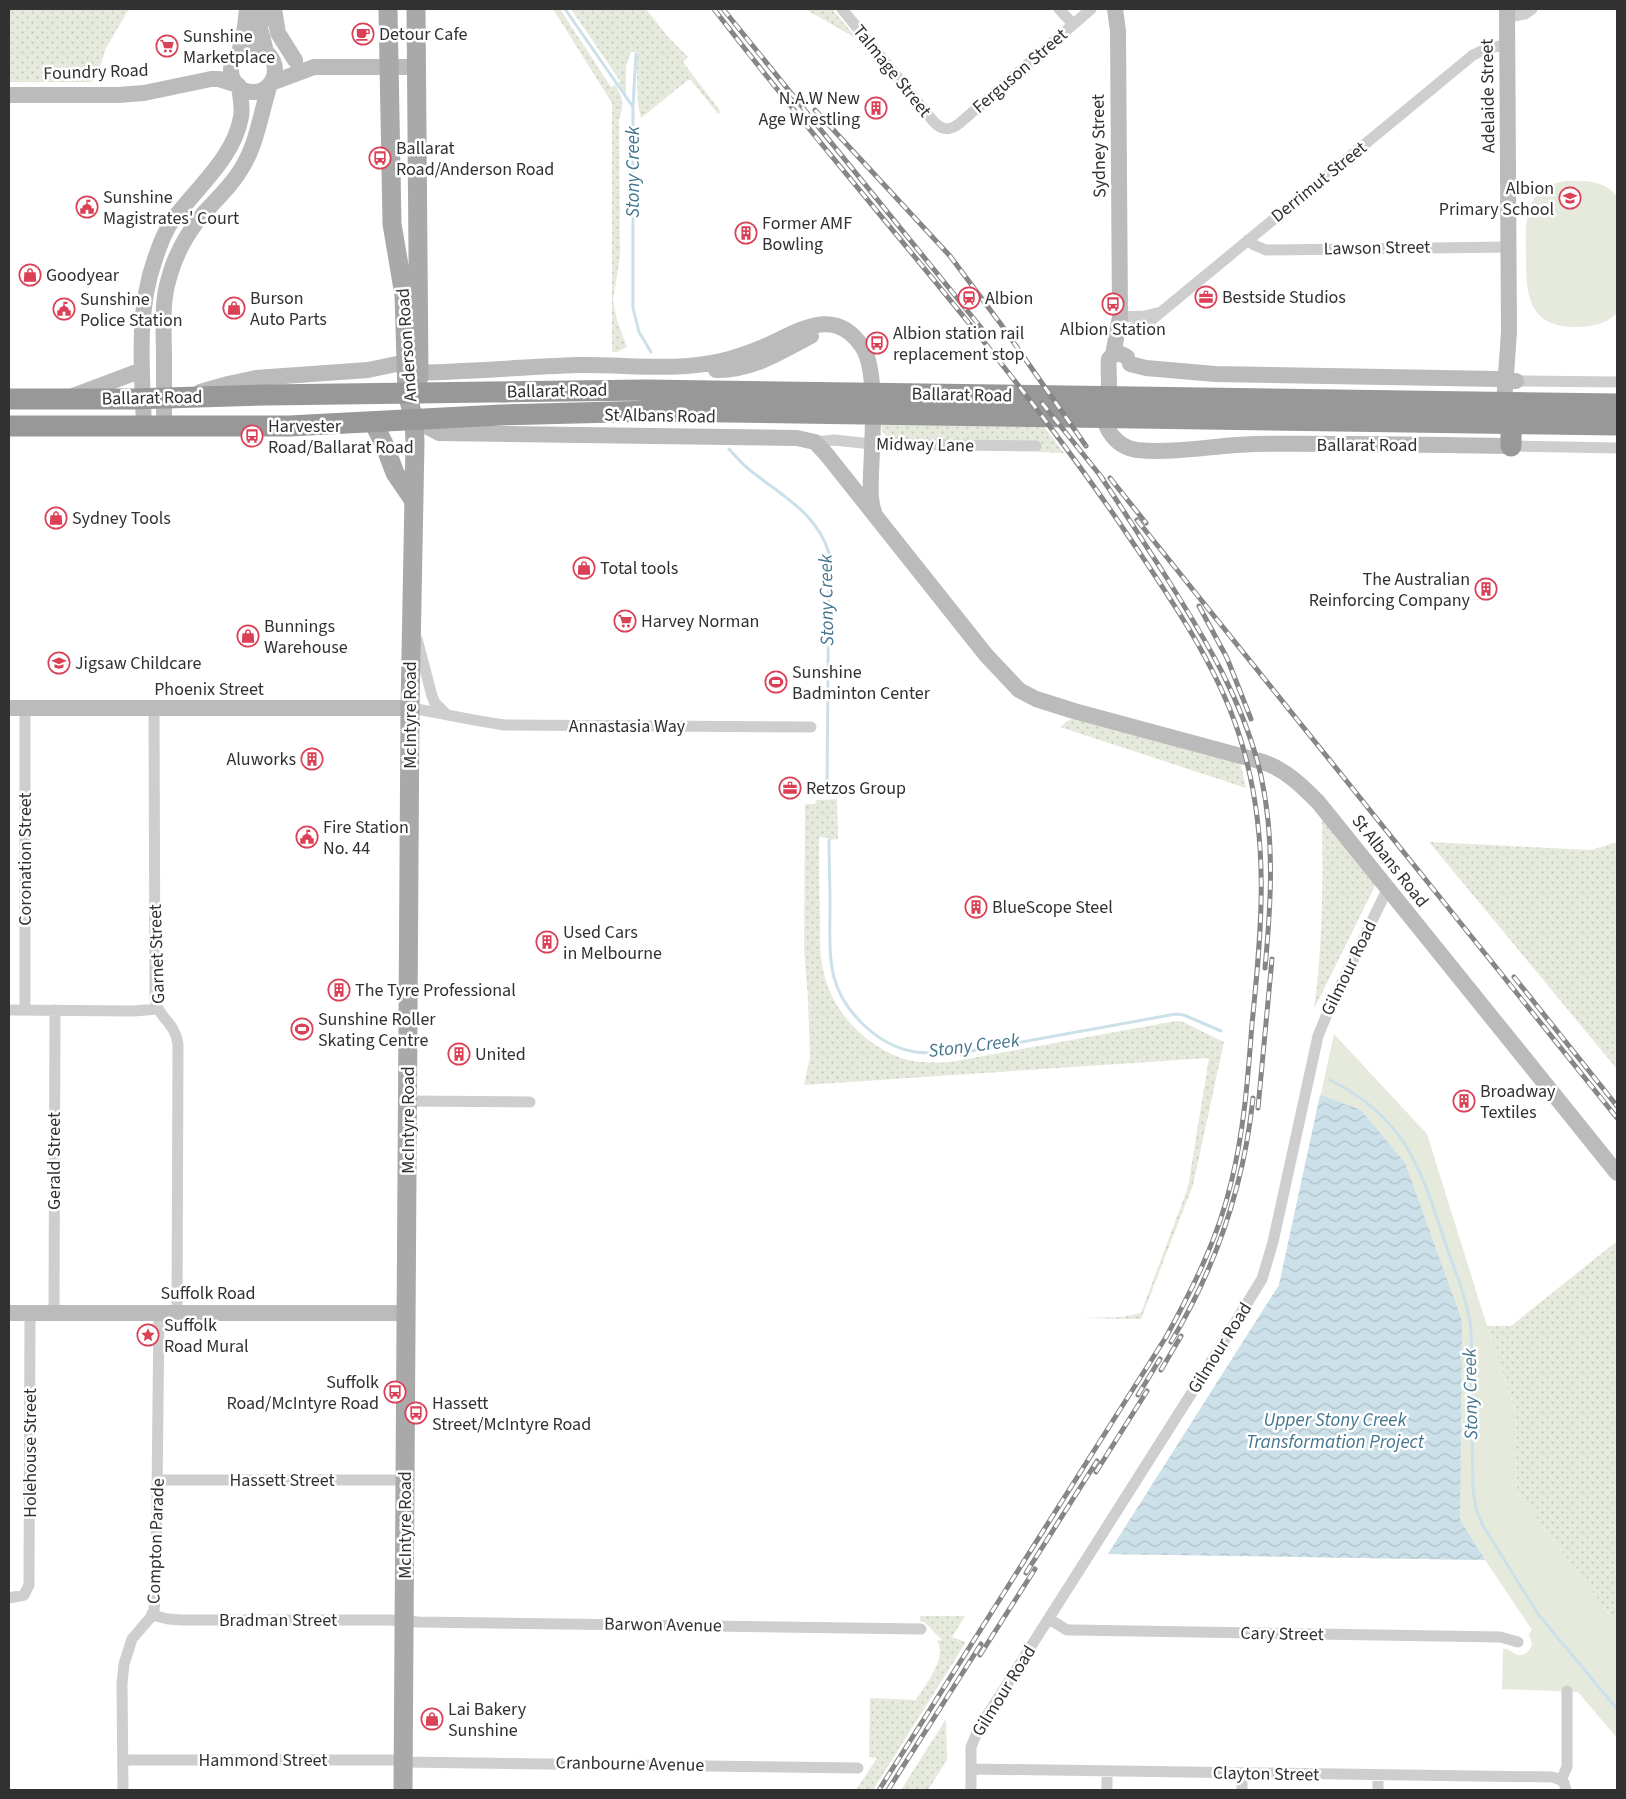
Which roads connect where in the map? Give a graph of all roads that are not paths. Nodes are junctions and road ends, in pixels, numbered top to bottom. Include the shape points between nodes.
1 (247, 9) edge
2 (262, 9) edge
3 (274, 9) edge
4 (388, 9) edge
5 (416, 9) edge
6 (842, 9) edge
7 (1059, 9) edge
8 (1091, 9) edge
9 (1115, 9) edge
10 (1122, 9) edge
11 (1532, 9) edge
12 (1507, 13) edge
13 (1073, 24) junction
14 (1118, 31) junction
15 (1507, 41) junction
16 (266, 52) junction
17 (238, 55) junction
18 (295, 60) junction
19 (314, 67) junction
20 (388, 67) junction
21 (417, 67) junction
22 (184, 84) junction
23 (270, 84) junction
24 (238, 86) junction
25 (9, 95) edge
26 (946, 130) joint
27 (1248, 240) junction
28 (1509, 247) junction
29 (1125, 321) junction
30 (1120, 361) junction
31 (535, 367) junction
32 (142, 370) junction
33 (413, 376) junction
34 (1510, 380) junction
35 (1617, 382) edge
36 (535, 391) junction
37 (9, 399) edge
38 (64, 399) junction
39 (163, 399) junction
40 (891, 404) junction
41 (1617, 404) edge
42 (1134, 408) junction
43 (1510, 410) junction
44 (414, 420) junction
45 (373, 422) junction
46 (1617, 425) edge
47 (9, 426) edge
48 (154, 426) junction
49 (814, 442) junction
50 (872, 444) junction
51 (1036, 446) dead end
52 (1511, 446) junction
53 (1617, 448) edge
54 (871, 476) junction
55 (414, 501) junction
56 (874, 514) junction
57 (924, 569) junction
58 (411, 614) junction
59 (17, 708) edge
60 (410, 708) junction
61 (154, 709) junction
62 (445, 713) junction
63 (811, 727) dead end
64 (1388, 890) junction
65 (157, 1009) junction
66 (9, 1010) edge
67 (25, 1010) junction
68 (54, 1010) junction
69 (408, 1102) junction
70 (530, 1102) dead end
71 (1617, 1173) edge
72 (9, 1313) edge
73 (30, 1313) junction
74 (54, 1313) junction
75 (159, 1313) junction
76 (177, 1313) junction
77 (407, 1313) junction
78 (158, 1480) junction
79 (405, 1480) junction
80 (9, 1598) edge
81 (152, 1615) junction
82 (1049, 1619) junction
83 (404, 1621) junction
84 (921, 1629) dead end
85 (1518, 1642) dead end
86 (1566, 1692) dead end
87 (123, 1760) junction
88 (403, 1761) junction
89 (858, 1768) dead end
90 (971, 1769) junction
91 (1107, 1771) junction
92 (1242, 1773) junction
93 (1378, 1775) junction
94 (1563, 1785) edge
95 (123, 1790) edge
96 (403, 1790) edge
97 (971, 1790) edge
98 (1107, 1790) edge
99 (1242, 1790) edge
100 (1378, 1790) edge

1 - 17 street
2 - 16 street via 260,28
3 - 18 street via 278,33
4 - 20 main road, Anderson Road
5 - 21 main road, Anderson Road
6 - 26 street, Talmage Street via 933,122
7 - 13 street
8 - 13 street, Ferguson Street
9 - 14 street, Sydney Street
10 - 14 street, Sydney Street
11 - 12 street via 1525,14
12 - 15 street, Adelaide Street
13 - 26 street, Ferguson Street via 956,126
14 - 29 street, Sydney Street via 1120,260
15 - 27 street, Derrimut Street via 1494,39 1485,44
15 - 28 street, Adelaide Street
16 - 17 street via 254,48
16 - 18 street
16 - 23 street via 275,67
17 - 22 street, Foundry Road
17 - 24 street via 232,71
18 - 19 street
19 - 20 street
19 - 23 street
20 - 21 street
20 - 33 main road, Anderson Road via 392,224
21 - 33 main road, Anderson Road
22 - 24 street, Foundry Road via 215,79
22 - 25 street, Foundry Road via 118,95
23 - 24 street via 253,92
23 - 39 street via 255,139 244,164 192,229 173,265 165,299
24 - 32 street via 242,114 234,138 219,164 171,223 155,259 143,316
27 - 28 street, Lawson Street via 1266,250
27 - 29 street, Derrimut Street via 1159,313
28 - 34 street, Adelaide Street
29 - 30 street, Sydney Street
30 - 34 street via 1146,368 1215,374
30 - 52 street, Ballarat Road via 1108,387 1105,421 1119,444 1137,450 1253,444
31 - 33 street, St Albans Road
31 - 36 street
31 - 50 street, St Albans Road via 691,366 738,361 805,328 818,324 834,325 854,335 868,358
32 - 38 street
32 - 39 street
33 - 36 highway, Ballarat Road
33 - 39 highway, Ballarat Road via 266,394
33 - 39 street, St Albans Road via 368,370 256,378
33 - 44 main road, Anderson Road
34 - 35 street
34 - 43 street, Adelaide Street
36 - 40 highway, Ballarat Road via 854,393
37 - 38 highway, Ballarat Road
38 - 39 highway, Ballarat Road
39 - 48 street
40 - 42 highway, Ballarat Road via 1026,416
40 - 42 highway, Ballarat Road via 1013,396
40 - 44 highway, Ballarat Road via 853,414 645,411
41 - 43 highway, Ballarat Road
42 - 43 highway, Ballarat Road
43 - 46 highway, Ballarat Road
43 - 52 highway
44 - 45 highway, Ballarat Road
44 - 49 street, St Albans Road via 439,433 797,438
44 - 55 main road, McIntyre Road
45 - 48 highway, Ballarat Road
45 - 55 main road via 395,473
47 - 48 highway, Ballarat Road
49 - 50 street, Midway Lane via 834,440
49 - 56 street, St Albans Road
50 - 51 street, Midway Lane
50 - 54 street, St Albans Road
52 - 53 street, Ballarat Road
54 - 56 street, St Albans Road
54 - 57 street, St Albans Road via 884,511
55 - 58 main road, McIntyre Road
56 - 57 street, St Albans Road
57 - 64 street, St Albans Road via 1003,667 1010,682 1024,693 1074,711 1273,766 1290,776 1318,802
58 - 60 main road, McIntyre Road
58 - 62 street via 432,696
59 - 61 street, Phoenix Street
59 - 67 street, Coronation Street
60 - 61 street, Phoenix Street
60 - 62 street, Annastasia Way
60 - 69 main road, McIntyre Road
61 - 65 street, Garnet Street via 154,987
62 - 63 street, Annastasia Way via 506,725
64 - 71 street, St Albans Road
64 - 82 street, Gilmour Road via 1320,1030 1273,1242 1262,1278
65 - 68 street
65 - 76 street, Garnet Street via 172,1026 178,1044
66 - 67 street
67 - 68 street
68 - 74 street, Gerald Street
69 - 70 street
69 - 77 main road, McIntyre Road
72 - 73 street, Suffolk Road
73 - 74 street, Suffolk Road
73 - 80 street, Holehouse Street via 29,1585 20,1596
74 - 75 street, Suffolk Road
75 - 76 street, Suffolk Road
75 - 78 street, Compton Parade
76 - 77 street, Suffolk Road
77 - 79 main road, McIntyre Road
78 - 79 street, Hassett Street
78 - 81 street, Compton Parade via 157,1574
79 - 83 main road, McIntyre Road
81 - 83 street, Bradman Street via 182,1620
81 - 87 street, Compton Parade via 132,1639 124,1664
82 - 85 street, Cary Street via 1067,1630 1500,1637
82 - 90 street, Gilmour Road via 974,1738
83 - 84 street, Barwon Avenue
83 - 88 main road, McIntyre Road
86 - 94 street via 1567,1767
87 - 88 street, Hammond Street
87 - 95 street, Compton Parade
88 - 89 street, Cranbourne Avenue
88 - 96 main road, McIntyre Road
90 - 91 street, Clayton Street
90 - 97 street, Gilmour Road
91 - 92 street, Clayton Street
91 - 98 street
92 - 93 street, Clayton Street
92 - 99 street
93 - 94 street, Clayton Street via 1554,1778
93 - 100 street

